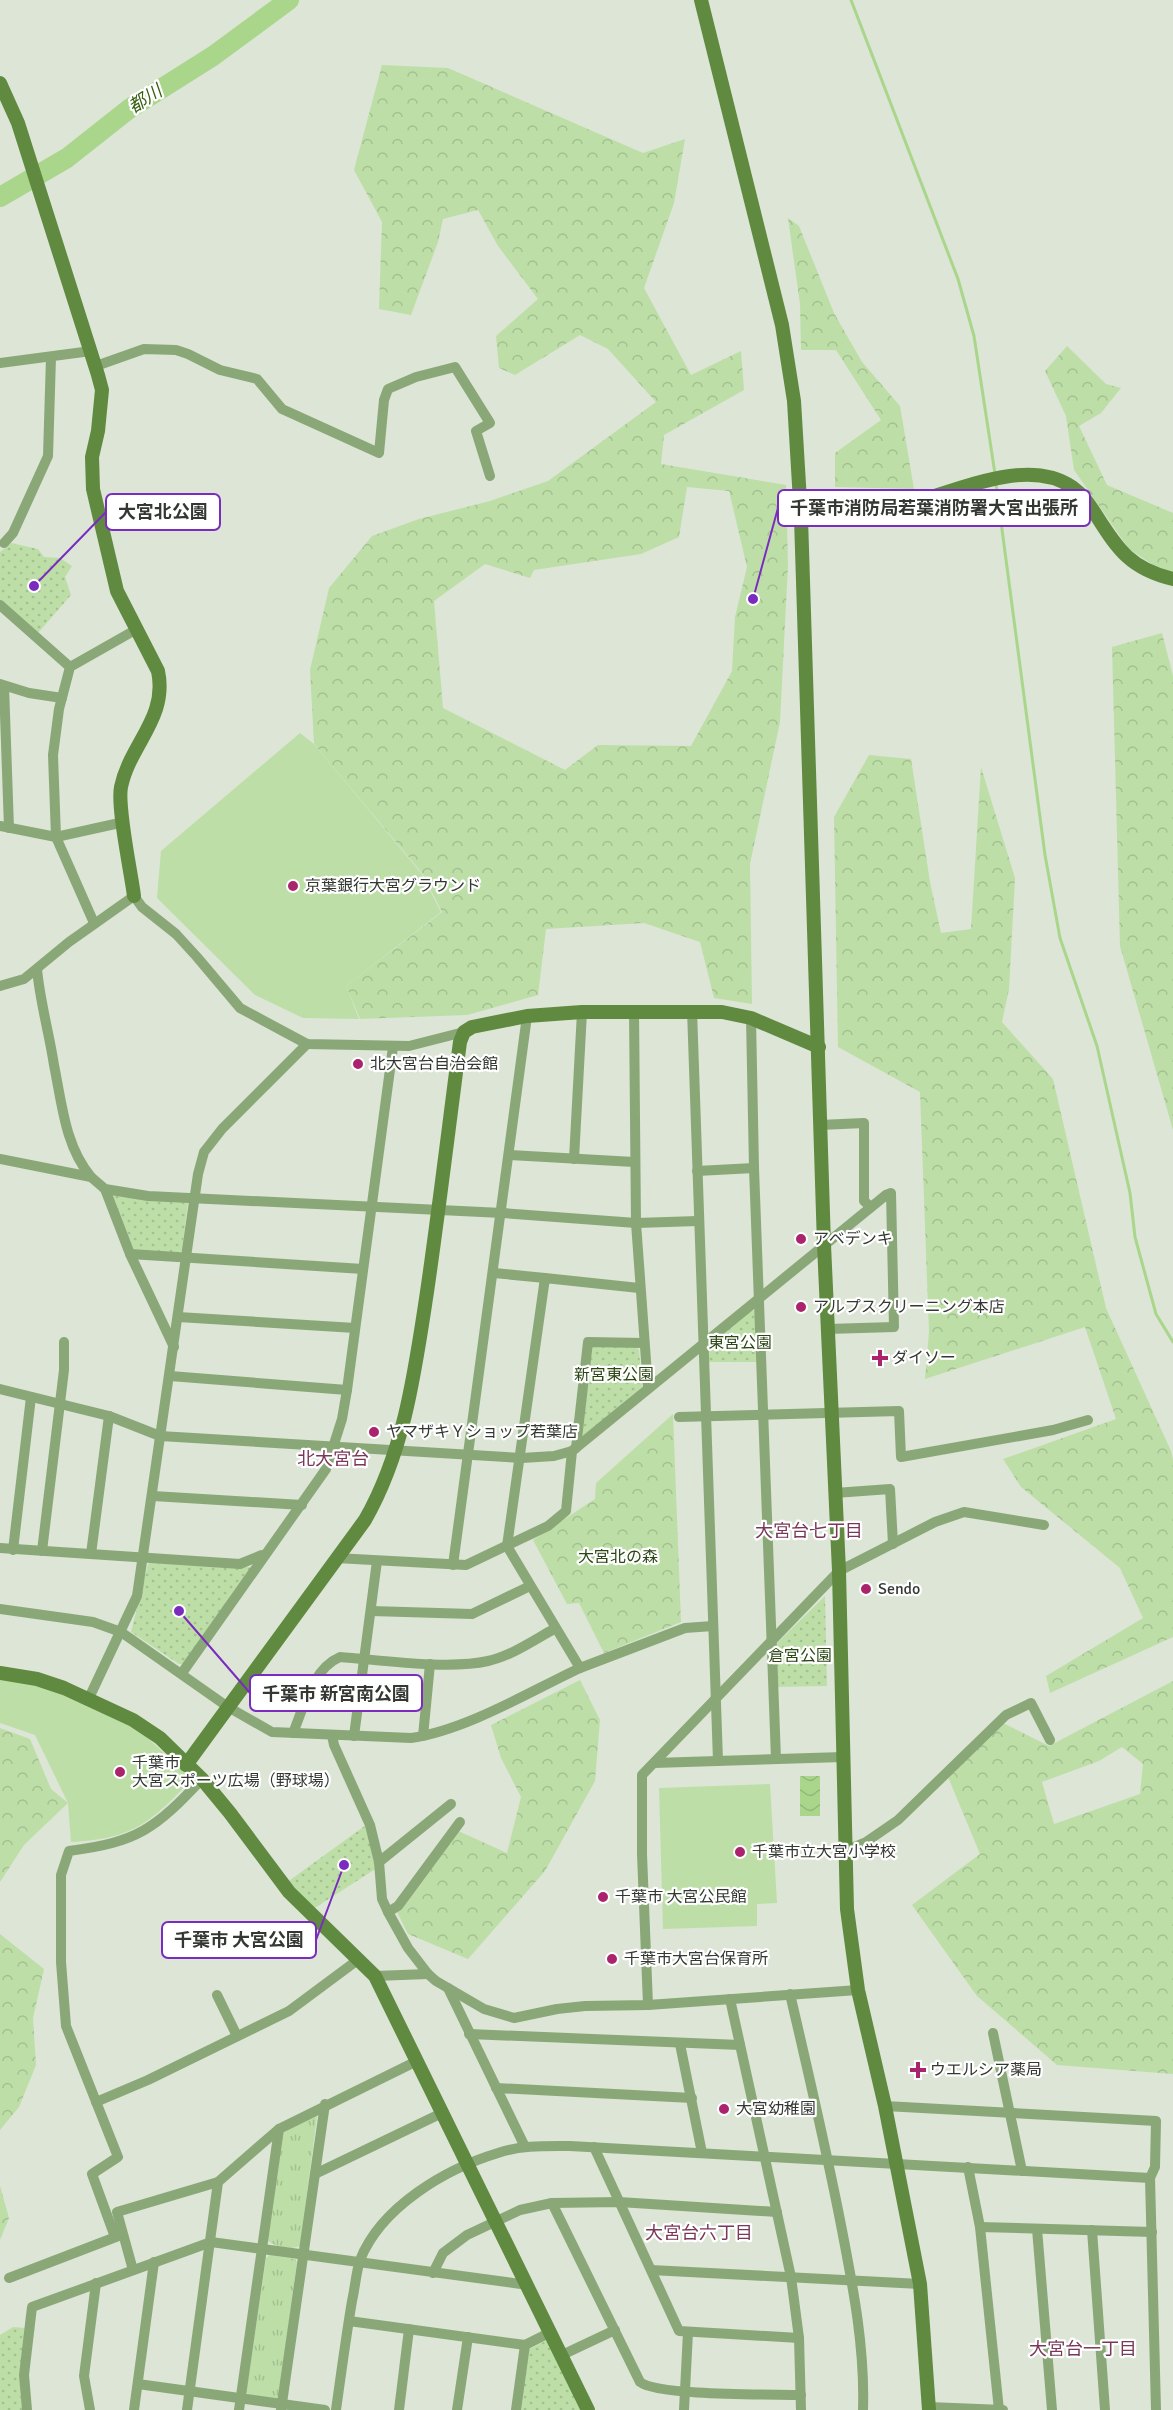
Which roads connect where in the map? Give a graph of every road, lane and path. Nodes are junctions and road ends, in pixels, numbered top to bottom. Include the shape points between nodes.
1 (701, 0) edge
2 (0, 83) edge
3 (91, 351) junction
4 (51, 357) junction
5 (0, 363) edge
6 (96, 366) junction
7 (490, 476) dead end
8 (801, 518) junction
9 (0, 531) edge
10 (2, 545) edge
11 (1173, 579) edge
12 (0, 605) edge
13 (137, 629) junction
14 (70, 667) junction
15 (2, 685) edge
16 (62, 698) junction
17 (124, 822) junction
18 (4, 827) edge
19 (56, 837) junction
20 (134, 896) junction
21 (94, 923) junction
22 (37, 969) junction
23 (0, 987) edge
24 (692, 1010) junction
25 (634, 1011) junction
26 (582, 1012) junction
27 (528, 1016) junction
28 (751, 1018) junction
29 (464, 1032) junction
30 (306, 1044) junction
31 (393, 1047) junction
32 (819, 1047) junction
33 (820, 1125) junction
34 (510, 1155) junction
35 (0, 1159) edge
36 (574, 1159) junction
37 (634, 1162) junction
38 (754, 1168) junction
39 (696, 1171) junction
40 (91, 1177) junction
41 (105, 1190) junction
42 (195, 1199) junction
43 (871, 1207) junction
44 (371, 1208) junction
45 (438, 1212) junction
46 (502, 1214) junction
47 (698, 1221) junction
48 (636, 1223) junction
49 (824, 1245) junction
50 (130, 1254) junction
51 (186, 1258) junction
52 (363, 1269) junction
53 (494, 1273) junction
54 (545, 1278) junction
55 (639, 1288) junction
56 (759, 1299) junction
57 (178, 1317) junction
58 (355, 1328) junction
59 (828, 1329) junction
60 (64, 1342) dead end
61 (643, 1343) junction
62 (704, 1344) junction
63 (174, 1348) junction
64 (170, 1376) junction
65 (648, 1388) junction
66 (0, 1389) edge
67 (347, 1390) junction
68 (32, 1397) junction
69 (58, 1402) junction
70 (832, 1412) junction
71 (762, 1415) junction
72 (109, 1416) junction
73 (706, 1417) junction
74 (679, 1418) dead end
75 (1088, 1420) dead end
76 (160, 1436) junction
77 (334, 1446) junction
78 (574, 1450) junction
79 (395, 1451) junction
80 (470, 1452) junction
81 (522, 1458) junction
82 (836, 1493) junction
83 (153, 1496) junction
84 (302, 1505) junction
85 (1044, 1525) dead end
86 (893, 1544) junction
87 (507, 1545) junction
88 (0, 1548) edge
89 (13, 1550) junction
90 (42, 1551) junction
91 (268, 1551) junction
92 (91, 1554) junction
93 (143, 1558) junction
94 (336, 1558) junction
95 (378, 1561) junction
96 (453, 1565) junction
97 (839, 1571) junction
98 (530, 1586) junction
99 (0, 1609) edge
100 (371, 1611) junction
101 (713, 1626) junction
102 (554, 1629) junction
103 (121, 1632) junction
104 (772, 1640) junction
105 (364, 1659) junction
106 (430, 1664) junction
107 (580, 1668) junction
108 (0, 1673) edge
109 (182, 1673) junction
110 (89, 1698) junction
111 (716, 1698) junction
112 (228, 1707) junction
113 (294, 1733) junction
114 (332, 1735) junction
115 (354, 1736) junction
116 (423, 1736) junction
117 (1050, 1740) dead end
118 (843, 1757) junction
119 (776, 1759) junction
120 (718, 1761) junction
121 (654, 1763) junction
122 (186, 1765) junction
123 (202, 1779) junction
124 (452, 1804) dead end
125 (460, 1822) dead end
126 (847, 1850) junction
127 (379, 1862) junction
128 (388, 1912) junction
129 (359, 1959) junction
130 (428, 1974) junction
131 (375, 1976) junction
132 (447, 1988) junction
133 (858, 1990) junction
134 (790, 1994) junction
135 (217, 1995) dead end
136 (730, 1999) junction
137 (648, 2005) junction
138 (993, 2033) dead end
139 (469, 2034) junction
140 (237, 2036) junction
141 (680, 2044) junction
142 (740, 2045) junction
143 (417, 2061) junction
144 (496, 2088) junction
145 (692, 2098) junction
146 (96, 2102) junction
147 (325, 2104) junction
148 (885, 2106) junction
149 (442, 2113) junction
150 (1011, 2113) junction
151 (279, 2129) junction
152 (525, 2147) junction
153 (594, 2147) junction
154 (702, 2153) junction
155 (766, 2157) junction
156 (828, 2160) junction
157 (896, 2164) junction
158 (469, 2165) junction
159 (968, 2167) junction
160 (1022, 2171) junction
161 (315, 2174) junction
162 (1150, 2178) junction
163 (218, 2182) junction
164 (619, 2202) junction
165 (552, 2203) junction
166 (777, 2212) junction
167 (497, 2220) junction
168 (980, 2227) junction
169 (1037, 2229) junction
170 (1092, 2230) junction
171 (1152, 2232) junction
172 (119, 2236) junction
173 (211, 2242) junction
174 (262, 2248) junction
175 (302, 2254) junction
176 (154, 2262) junction
177 (359, 2263) junction
178 (133, 2270) junction
179 (651, 2270) junction
180 (433, 2273) junction
181 (791, 2277) junction
182 (9, 2278) dead end
183 (852, 2280) junction
184 (96, 2283) junction
185 (920, 2284) junction
186 (528, 2285) junction
187 (349, 2321) junction
188 (409, 2329) junction
189 (615, 2330) junction
190 (551, 2332) junction
191 (688, 2332) junction
192 (468, 2337) junction
193 (799, 2338) junction
194 (525, 2345) junction
195 (562, 2355) junction
196 (138, 2384) junction
197 (685, 2391) junction
198 (190, 2392) junction
199 (801, 2395) junction
200 (241, 2398) junction
201 (281, 2407) edge
202 (929, 2408) edge
203 (27, 2410) edge
204 (90, 2410) edge
205 (134, 2410) edge
206 (187, 2410) edge
207 (239, 2410) edge
208 (325, 2410) edge
209 (336, 2410) edge
210 (399, 2410) edge
211 (458, 2410) edge
212 (516, 2410) edge
213 (588, 2410) edge
214 (684, 2410) edge
215 (801, 2410) edge
216 (863, 2410) edge
217 (999, 2410) edge
218 (1005, 2410) edge
219 (1052, 2410) edge
220 (1105, 2410) edge
221 (1156, 2410) edge

1 - 8 street via 782,325 794,400
2 - 3 street via 28,155
3 - 4 street
3 - 6 street
4 - 5 street
4 - 10 street via 48,456 13,533
6 - 7 street via 144,349 176,350 220,370 257,379 282,409 379,453 388,389 455,367 490,423 476,431
6 - 13 street via 102,390 92,457 93,489 113,581
8 - 11 street via 883,510 996,479 1042,475 1058,479 1085,497 1121,554 1136,566
8 - 32 street
9 - 10 street
12 - 14 street
13 - 14 street
13 - 17 street via 158,671 162,692 159,707 121,789
14 - 16 street
15 - 16 street
15 - 18 street
16 - 19 street via 54,754
17 - 19 street
17 - 20 street
18 - 19 street
19 - 21 street
20 - 21 street
20 - 30 street via 190,949 240,1008
21 - 22 street
22 - 23 street via 24,979
22 - 40 street via 61,1106 78,1161
24 - 25 street
24 - 28 street
24 - 39 street
25 - 26 street
25 - 37 street
26 - 27 street
26 - 36 street
27 - 29 street
27 - 34 street
28 - 32 street
28 - 38 street
29 - 31 street
29 - 45 street via 459,1042
30 - 31 street
30 - 42 street via 204,1152
31 - 44 street
32 - 33 street
33 - 43 street via 864,1123 864,1201
33 - 49 street
34 - 36 street
34 - 46 street
35 - 40 street
36 - 37 street
37 - 48 street
38 - 39 street
38 - 56 street
39 - 47 street
40 - 41 street
41 - 42 street
41 - 50 street
42 - 44 street
42 - 51 street
43 - 49 street
43 - 59 street via 891,1193 894,1327
44 - 45 street
44 - 52 street
45 - 46 street
45 - 79 street via 413,1384
46 - 48 street
46 - 53 street
47 - 48 street
47 - 62 street
48 - 55 street
49 - 56 street
49 - 59 street
50 - 51 street
50 - 63 street
51 - 52 street
51 - 57 street
52 - 58 street
53 - 54 street
53 - 80 street
54 - 55 street
54 - 81 street
55 - 61 street
56 - 62 street
56 - 71 street
57 - 58 street
57 - 63 street
58 - 67 street
59 - 70 street
60 - 69 street
61 - 65 street
61 - 78 street via 588,1342
62 - 65 street
62 - 73 street
63 - 64 street
64 - 67 street
64 - 76 street
65 - 78 street
66 - 68 street
67 - 77 street
68 - 69 street
68 - 89 street
69 - 72 street
69 - 90 street
70 - 71 street
70 - 75 street via 899,1411 901,1457 1053,1430
70 - 82 street
71 - 73 street
71 - 104 street
72 - 76 street
72 - 92 street
73 - 74 street
73 - 101 street
76 - 77 street
76 - 83 street
77 - 79 street
77 - 84 street via 326,1469
78 - 81 street
78 - 87 street via 566,1511 548,1526
79 - 80 street
79 - 94 street via 378,1497
80 - 81 street
80 - 96 street
81 - 87 street
82 - 86 street via 890,1489
82 - 97 street
83 - 84 street
83 - 93 street
84 - 91 street
85 - 86 street via 964,1512
86 - 97 street
87 - 96 street via 480,1560
87 - 98 street
88 - 89 street
89 - 90 street
90 - 92 street
91 - 93 street via 240,1564
91 - 109 street
92 - 93 street
93 - 103 street via 137,1596
94 - 95 street
94 - 112 street
95 - 96 street
95 - 100 street
97 - 104 street
97 - 118 street
98 - 100 street via 472,1614
98 - 102 street
99 - 103 street via 93,1622
100 - 105 street
101 - 107 street via 685,1628
101 - 111 street
102 - 106 street via 487,1661
102 - 107 street
103 - 109 street
103 - 110 street
104 - 111 street
104 - 119 street
105 - 106 street
105 - 113 street via 340,1657 328,1662 320,1671
105 - 115 street
106 - 116 street
107 - 116 street via 473,1719
108 - 110 street via 38,1679
109 - 112 street
110 - 122 street via 160,1738
111 - 120 street
111 - 121 street
112 - 113 street via 272,1732
112 - 122 street
113 - 114 street
114 - 115 street
114 - 127 street via 370,1825
115 - 116 street
117 - 126 street via 1031,1703 1006,1715 898,1820
118 - 119 street
118 - 126 street
119 - 120 street
120 - 121 street
121 - 137 street via 642,1775
122 - 123 street
123 - 129 street via 289,1893
123 - 146 street via 167,1817 128,1840 69,1851 61,1875 66,2026
124 - 127 street
125 - 128 street via 398,1906
126 - 133 street via 848,1909
127 - 128 street via 382,1899
128 - 130 street
129 - 131 street
129 - 140 street via 289,2011
130 - 131 street
130 - 132 street
131 - 143 street
132 - 137 street via 484,2009 514,2019 557,2009
132 - 139 street
133 - 134 street
133 - 148 street
134 - 136 street
134 - 156 street
135 - 140 street
136 - 137 street
136 - 142 street
138 - 150 street
139 - 141 street
139 - 144 street
140 - 146 street
141 - 142 street
141 - 145 street
142 - 155 street
143 - 147 street
143 - 149 street
144 - 145 street
144 - 152 street
145 - 154 street
146 - 172 street via 118,2157 92,2174
147 - 151 street
147 - 161 street
148 - 150 street
148 - 157 street
149 - 158 street
149 - 161 street
150 - 160 street
150 - 162 street via 1156,2121 1155,2168
151 - 163 street
151 - 174 street
152 - 153 street
152 - 158 street
153 - 154 street
153 - 164 street
154 - 155 street
155 - 156 street
155 - 166 street
156 - 157 street
156 - 183 street
157 - 159 street
157 - 185 street
158 - 167 street
158 - 177 street via 429,2186 399,2208 376,2233
159 - 160 street
159 - 168 street
160 - 162 street
161 - 175 street
162 - 171 street
163 - 172 street via 117,2212
163 - 173 street
164 - 165 street
164 - 166 street
164 - 179 street
165 - 167 street
165 - 189 street
166 - 181 street
167 - 180 street via 453,2244 436,2263
167 - 186 street
168 - 169 street
168 - 217 street
169 - 170 street
169 - 219 street
170 - 171 street
170 - 220 street
171 - 221 street
172 - 178 street
172 - 182 street
173 - 174 street
173 - 176 street
173 - 198 street
174 - 175 street
174 - 200 street
175 - 177 street
175 - 201 street
176 - 178 street
176 - 196 street
177 - 180 street
177 - 187 street
178 - 184 street
179 - 181 street
179 - 191 street via 680,2331
180 - 186 street
181 - 183 street
181 - 193 street
183 - 185 street
183 - 216 street via 861,2336
184 - 203 street via 32,2307 24,2374
184 - 204 street via 84,2376
185 - 202 street
186 - 190 street
187 - 188 street
187 - 209 street
188 - 192 street
188 - 210 street
189 - 195 street
189 - 197 street via 640,2382 653,2388
190 - 194 street
190 - 195 street
191 - 193 street
191 - 197 street
192 - 194 street
192 - 211 street
193 - 199 street
194 - 212 street
195 - 213 street
196 - 198 street
196 - 205 street
197 - 199 street
197 - 214 street
198 - 200 street
198 - 206 street
199 - 215 street
200 - 201 street
200 - 207 street
201 - 208 street
202 - 217 street
217 - 218 street

